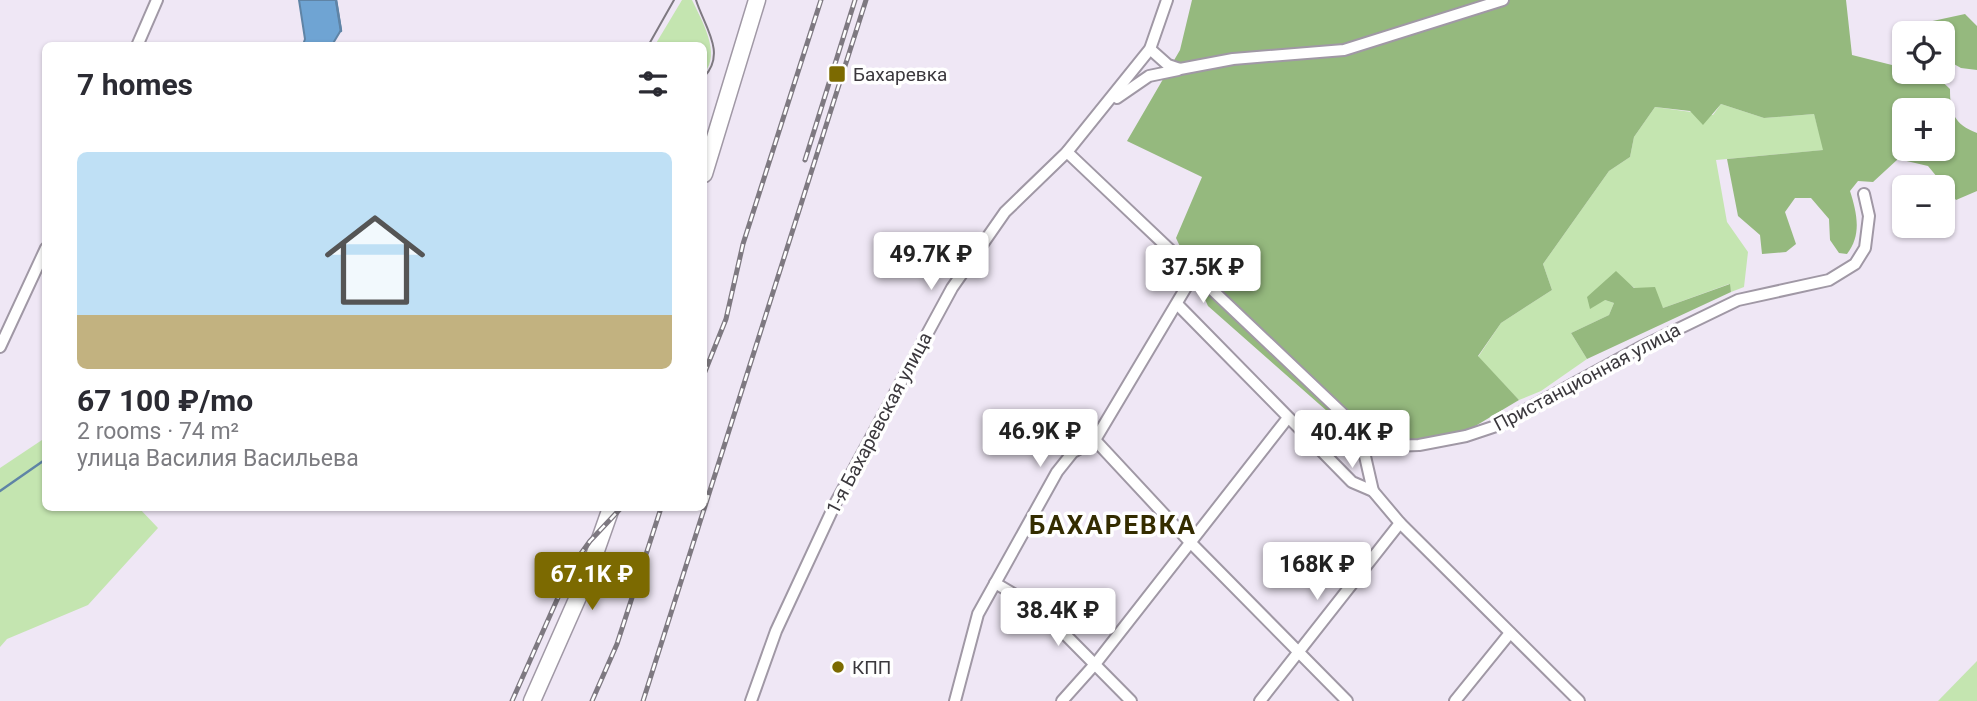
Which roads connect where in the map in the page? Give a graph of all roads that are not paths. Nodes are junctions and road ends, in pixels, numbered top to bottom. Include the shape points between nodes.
1 (157, 0) edge
2 (757, 0) edge
3 (1167, 0) edge
4 (1503, 0) edge
5 (139, 42) edge
6 (1150, 49) junction
7 (1180, 69) junction
8 (1108, 103) junction
9 (1067, 152) junction
10 (707, 164) edge
11 (1864, 194) dead end
12 (42, 257) edge
13 (1194, 274) junction
14 (1177, 304) junction
15 (0, 347) edge
16 (1287, 419) junction
17 (1095, 440) junction
18 (1362, 443) junction
19 (1373, 491) junction
20 (610, 511) edge
21 (1400, 523) junction
22 (1189, 541) junction
23 (995, 583) junction
24 (1510, 633) junction
25 (1299, 652) junction
26 (1096, 663) junction
27 (532, 701) edge
28 (751, 701) edge
29 (955, 701) edge
30 (1062, 701) edge
31 (1131, 701) edge
32 (1260, 701) edge
33 (1348, 701) edge
34 (1455, 701) edge
35 (1579, 701) edge

1 - 5 street
2 - 10 main road
3 - 6 street, 1-я Бахаревская улица
4 - 7 street via 1344,50 1233,59
6 - 7 street
6 - 8 street, 1-я Бахаревская улица
7 - 8 street via 1149,76
8 - 9 street, 1-я Бахаревская улица
9 - 13 street
9 - 28 street, 1-я Бахаревская улица via 1005,212 937,314 836,502 776,631
11 - 18 street, Пристанционная улица via 1869,216 1865,248 1855,264 1829,280 1738,300 1496,426 1419,445 1390,446 1367,436
12 - 15 street
13 - 14 street
13 - 18 street via 1343,414
14 - 16 street
14 - 17 street
16 - 19 street via 1352,482
16 - 22 street
17 - 22 street
17 - 23 street via 1080,446 1061,466
18 - 19 street
19 - 21 street
20 - 27 main road via 586,579
21 - 24 street
21 - 25 street
22 - 25 street
22 - 26 street
23 - 26 street via 1041,610
23 - 29 street via 974,623
24 - 34 street
24 - 35 street
25 - 32 street
25 - 33 street
26 - 30 street
26 - 31 street

